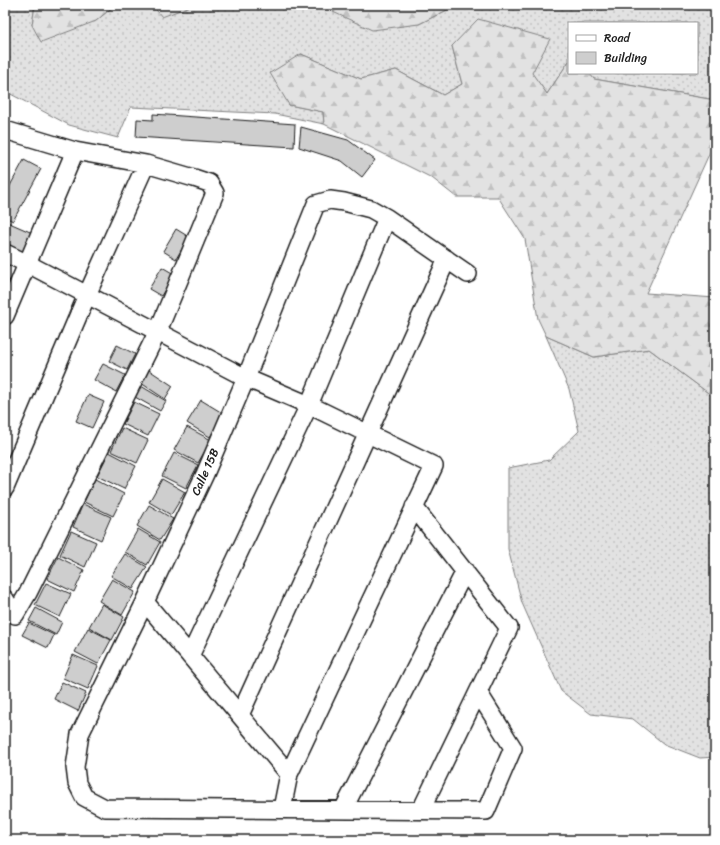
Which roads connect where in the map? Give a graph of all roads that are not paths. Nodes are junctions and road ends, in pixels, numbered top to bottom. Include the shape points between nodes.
1 (6, 135) edge
2 (75, 151) junction
3 (146, 164) junction
4 (387, 218) junction
5 (5, 253) edge
6 (447, 259) junction
7 (28, 264) junction
8 (468, 274) dead end
9 (87, 295) junction
10 (5, 316) edge
11 (158, 331) junction
12 (246, 378) junction
13 (308, 405) junction
14 (368, 433) junction
15 (5, 488) edge
16 (414, 507) junction
17 (464, 571) junction
18 (5, 599) edge
19 (145, 602) junction
20 (190, 656) junction
21 (478, 692) junction
22 (240, 715) junction
23 (289, 774) junction
24 (282, 809) junction
25 (343, 810) junction
26 (422, 810) junction

1 - 2 street
2 - 3 street
2 - 7 street
3 - 9 street
3 - 11 street via 209,183 216,193
4 - 6 street
4 - 12 street, Calle 15B via 371,209 344,202 330,200 316,204
4 - 13 street
5 - 7 street
6 - 8 street
6 - 14 street
7 - 9 street
7 - 10 street
9 - 11 street
9 - 15 street
11 - 12 street
11 - 18 street via 15,615
12 - 13 street
12 - 19 street, Calle 15B via 205,474
13 - 14 street
13 - 20 street
14 - 16 street via 434,466
14 - 22 street
16 - 17 street
16 - 23 street
17 - 21 street via 509,628
17 - 25 street
19 - 20 street
19 - 24 street, Calle 15B via 80,734 75,767 84,797 105,808
20 - 22 street
21 - 26 street
21 - 26 street, Calle 15B via 513,748 486,811
22 - 23 street
23 - 24 street
24 - 25 street, Calle 15B
25 - 26 street, Calle 15B

